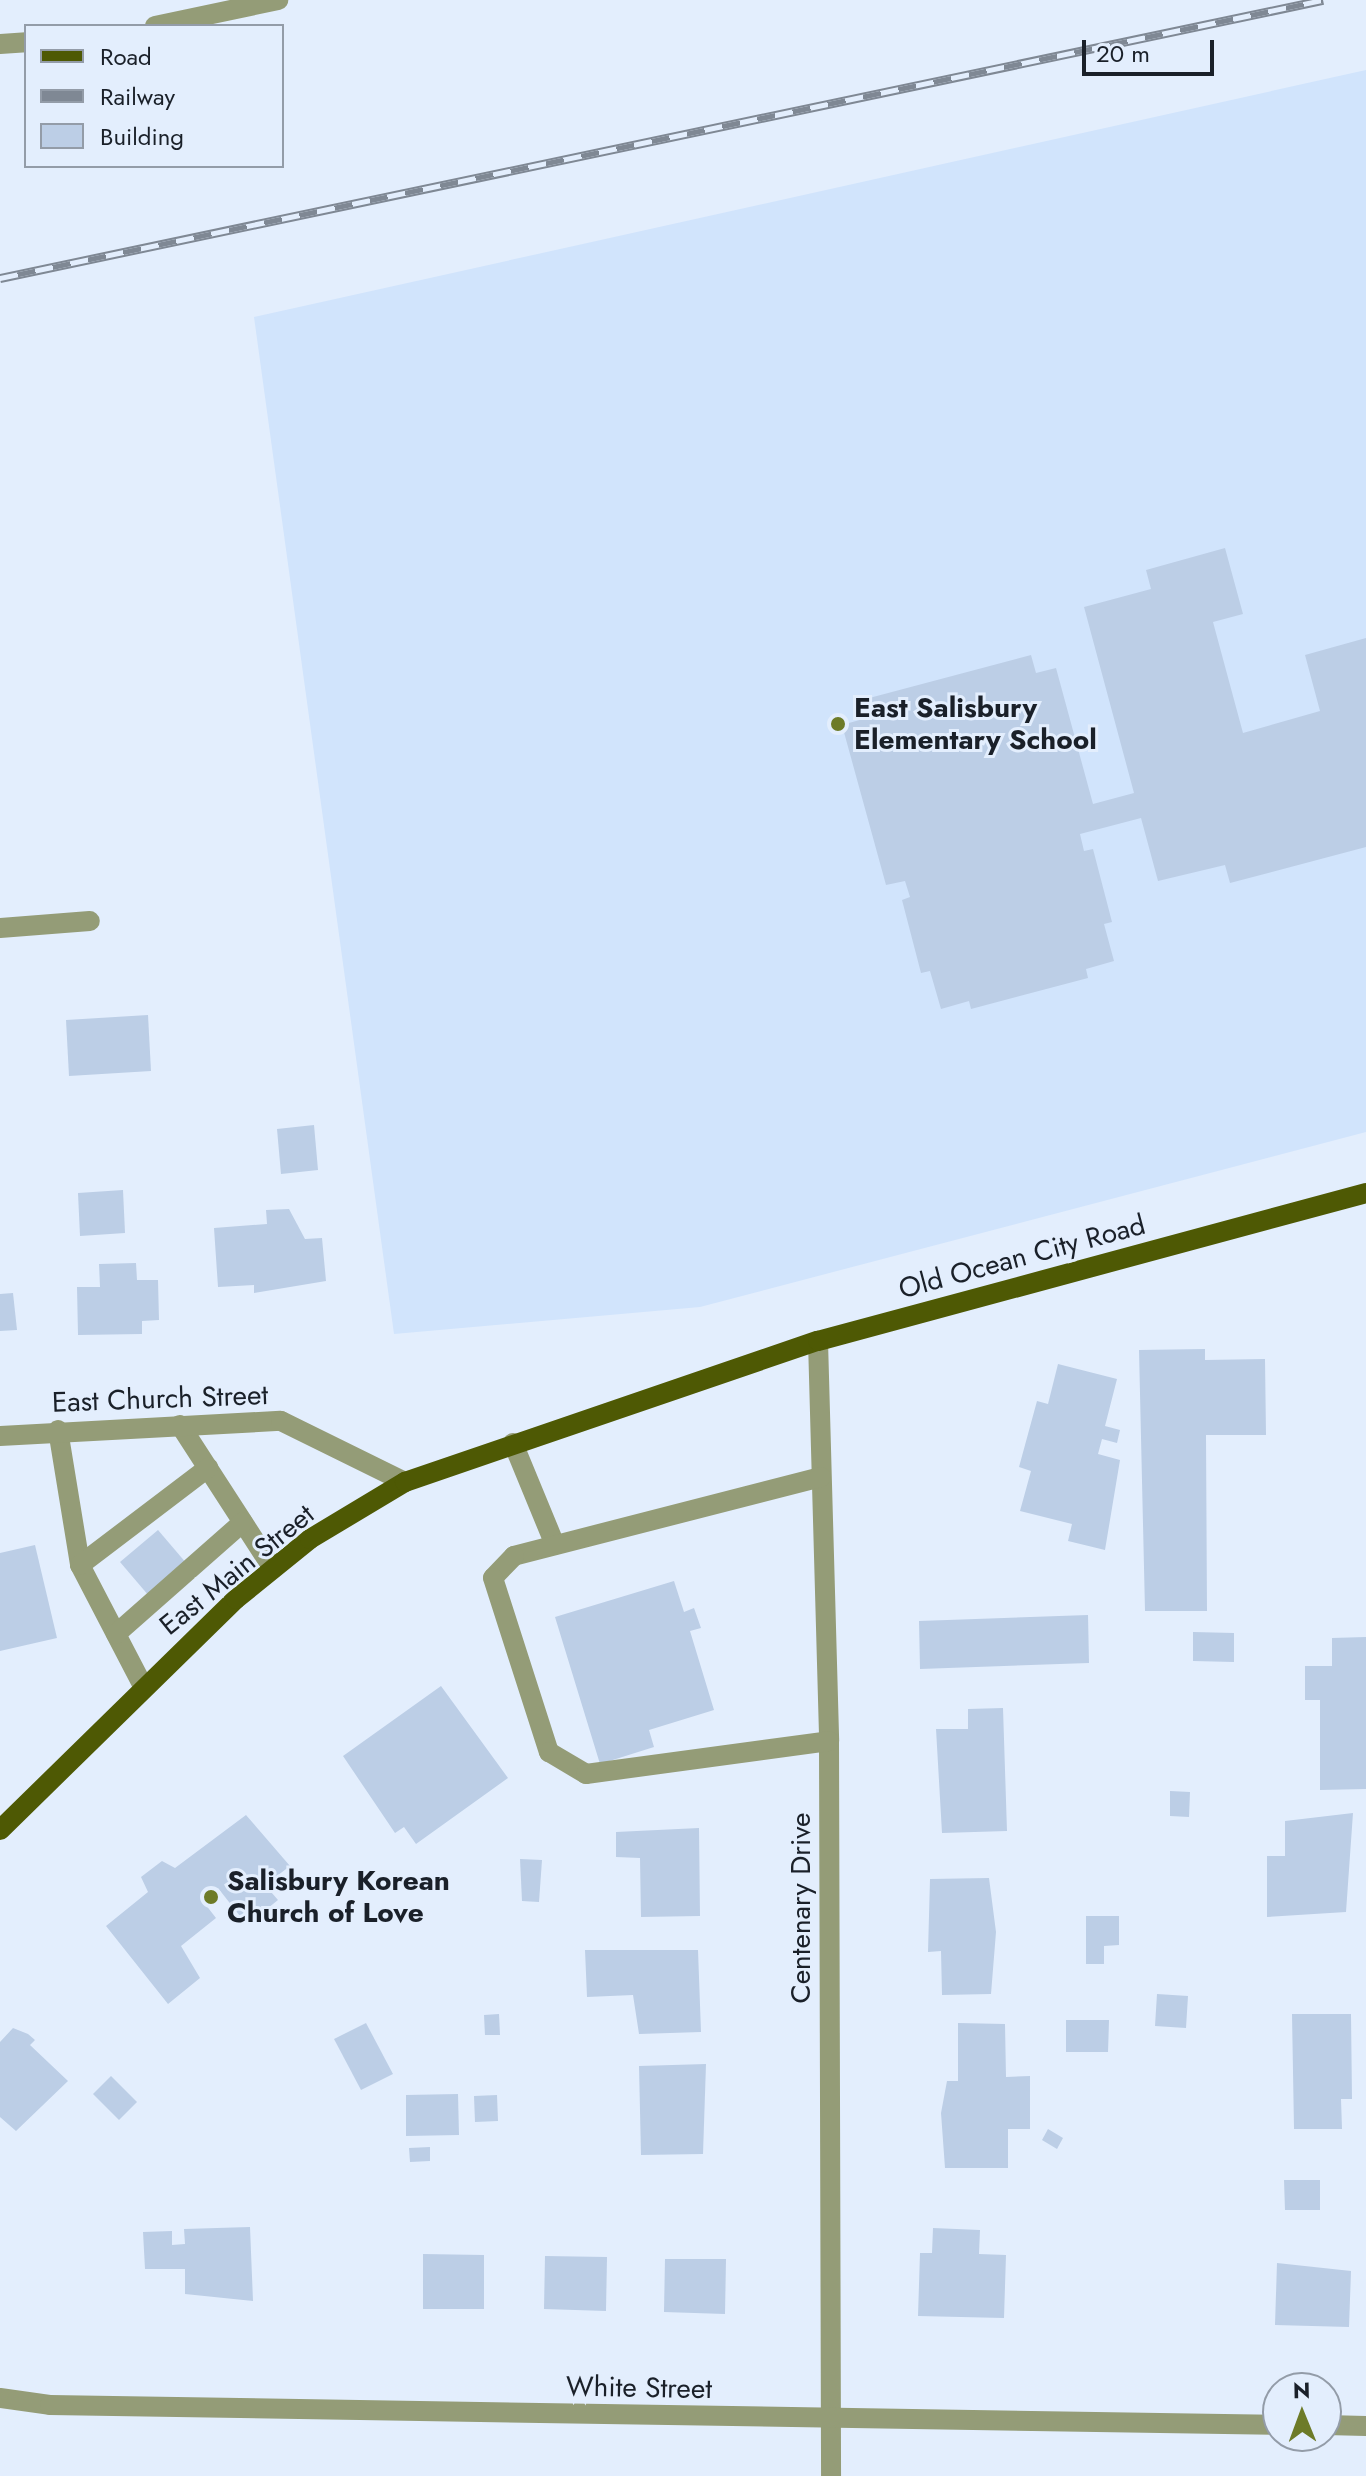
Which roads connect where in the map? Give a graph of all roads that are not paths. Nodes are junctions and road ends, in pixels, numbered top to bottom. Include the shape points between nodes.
1 (278, 0) edge
2 (164, 24) edge
3 (24, 42) edge
4 (0, 44) edge
5 (90, 921) dead end
6 (0, 928) edge
7 (1366, 1193) edge
8 (818, 1341) junction
9 (694, 1378) joint
10 (180, 1425) junction
11 (58, 1430) junction
12 (0, 1436) edge
13 (513, 1443) junction
14 (208, 1468) junction
15 (821, 1477) junction
16 (405, 1482) junction
17 (243, 1522) junction
18 (555, 1545) junction
19 (80, 1565) junction
20 (273, 1569) junction
21 (116, 1634) junction
22 (143, 1686) junction
23 (829, 1741) junction
24 (0, 1830) edge
25 (0, 2398) edge
26 (831, 2420) junction
27 (1262, 2425) edge
28 (1342, 2425) edge
29 (1366, 2426) edge
30 (831, 2476) edge

1 - 2 street
3 - 4 street
5 - 6 street
7 - 8 main road, Old Ocean City Road
8 - 9 main road, Old Ocean City Road
8 - 15 street, Centenary Drive
9 - 13 main road, East Main Street
10 - 11 street, East Church Street
10 - 14 street
10 - 16 street, East Church Street via 281,1421
11 - 12 street, East Church Street
11 - 19 street
13 - 16 main road, East Main Street
13 - 18 street
14 - 17 street
14 - 19 street
15 - 18 street
15 - 23 street, Centenary Drive
16 - 20 main road, East Main Street
17 - 20 street
17 - 21 street
18 - 23 street via 514,1556 493,1578 549,1752 586,1774
19 - 21 street
20 - 22 main road, East Main Street
21 - 22 street
22 - 24 main road, East Main Street
23 - 26 street, Centenary Drive
25 - 26 street, White Street via 50,2405
26 - 27 street, White Street
26 - 30 street, Centenary Drive
28 - 29 street

